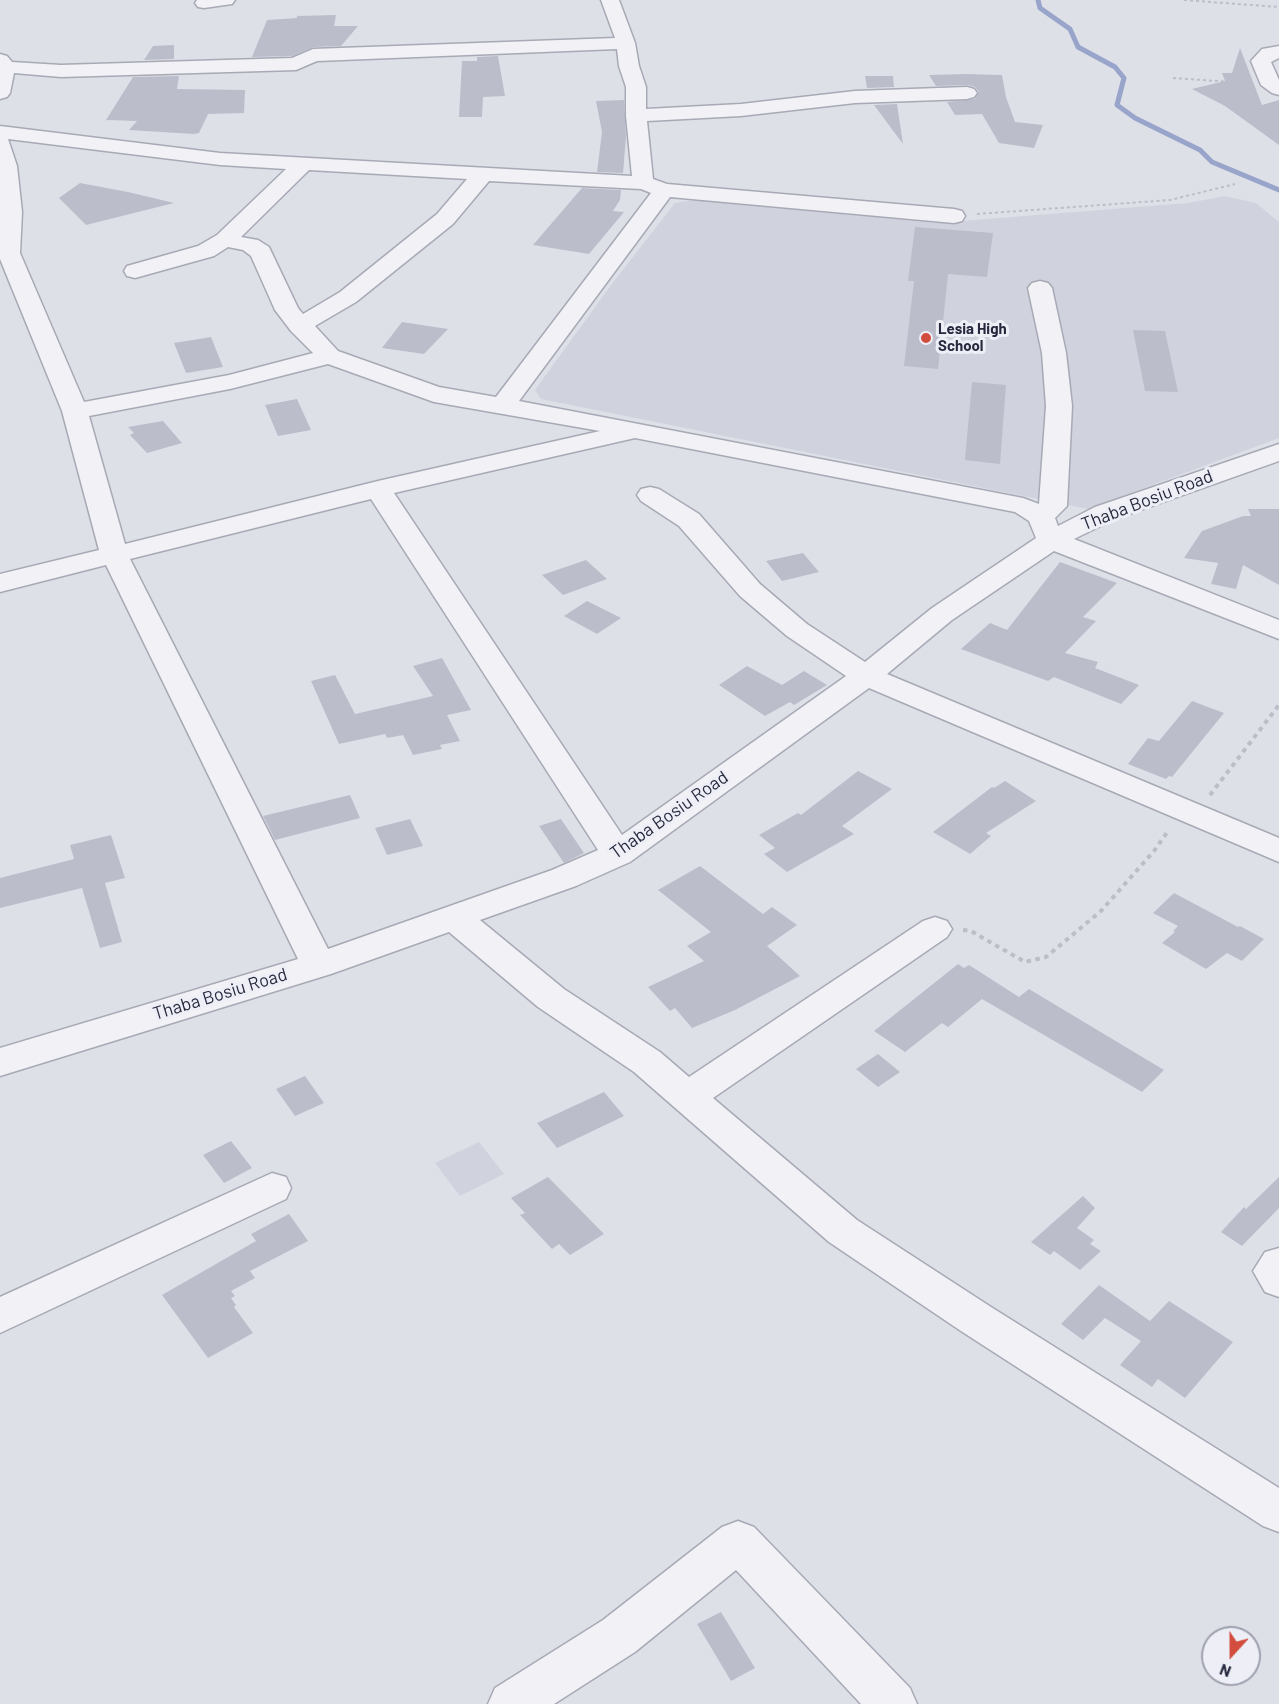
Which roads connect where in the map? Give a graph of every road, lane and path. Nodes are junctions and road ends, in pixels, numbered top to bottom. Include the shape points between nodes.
1 (226, 0) edge
2 (610, 0) edge
3 (1184, 0) edge
4 (204, 3) dead end
5 (1279, 8) edge
6 (626, 43) junction
7 (1274, 53) edge
8 (3, 63) edge
9 (1173, 78) dead end
10 (1274, 85) edge
11 (0, 93) edge
12 (967, 93) dead end
13 (636, 116) junction
14 (0, 133) edge
15 (0, 142) edge
16 (303, 164) junction
17 (482, 175) junction
18 (1235, 184) dead end
19 (654, 187) junction
20 (954, 216) joint
21 (225, 240) junction
22 (135, 271) dead end
23 (1040, 288) dead end
24 (293, 318) junction
25 (329, 356) junction
26 (502, 405) junction
27 (75, 411) junction
28 (637, 430) junction
29 (1279, 452) edge
30 (378, 489) junction
31 (650, 495) dead end
32 (1046, 528) junction
33 (114, 554) junction
34 (0, 582) edge
35 (1279, 630) edge
36 (866, 676) junction
37 (1279, 705) edge
38 (1188, 813) junction
39 (1279, 851) edge
40 (618, 854) junction
41 (455, 918) junction
42 (935, 929) joint
43 (319, 965) junction
44 (0, 1062) edge
45 (688, 1096) junction
46 (272, 1188) dead end
47 (1279, 1264) edge
48 (1279, 1281) edge
49 (0, 1316) edge
50 (1279, 1512) edge
51 (512, 1704) edge
52 (893, 1704) edge

1 - 4 street
2 - 6 street
3 - 5 path
6 - 8 street via 313,55 296,64 61,71
6 - 13 street via 636,87
7 - 10 street via 1261,60
8 - 11 street
9 - 10 path
12 - 13 street via 855,97 741,110
13 - 19 street
14 - 16 street via 147,152
15 - 27 street via 11,212 9,253
16 - 17 street
16 - 21 street
17 - 19 street
17 - 24 street via 445,219 348,297
18 - 20 path via 1170,200
19 - 20 street
19 - 26 street
21 - 22 street via 206,251
21 - 24 street via 250,245 261,252
23 - 32 street via 1054,353 1059,406 1053,506
24 - 25 street
25 - 26 street via 434,394
25 - 27 street via 230,382
26 - 28 street
27 - 33 street
28 - 30 street
28 - 32 street via 1023,506
29 - 32 street, Thaba Bosiu Road via 1105,513
30 - 33 street
30 - 40 street
31 - 36 street via 689,520 750,590 797,630
32 - 35 street
32 - 36 street, Thaba Bosiu Road
33 - 34 street
33 - 43 street
36 - 38 street
36 - 40 street, Thaba Bosiu Road
37 - 38 path
38 - 39 street
38 - 42 path via 1101,911 1046,957 1025,962 971,931
40 - 41 street, Thaba Bosiu Road
41 - 43 street, Thaba Bosiu Road
41 - 45 street via 551,998 647,1062
42 - 45 street
43 - 44 street, Thaba Bosiu Road
45 - 50 street via 843,1231
46 - 49 street
47 - 48 street via 1273,1270
51 - 52 street via 619,1636 738,1541

